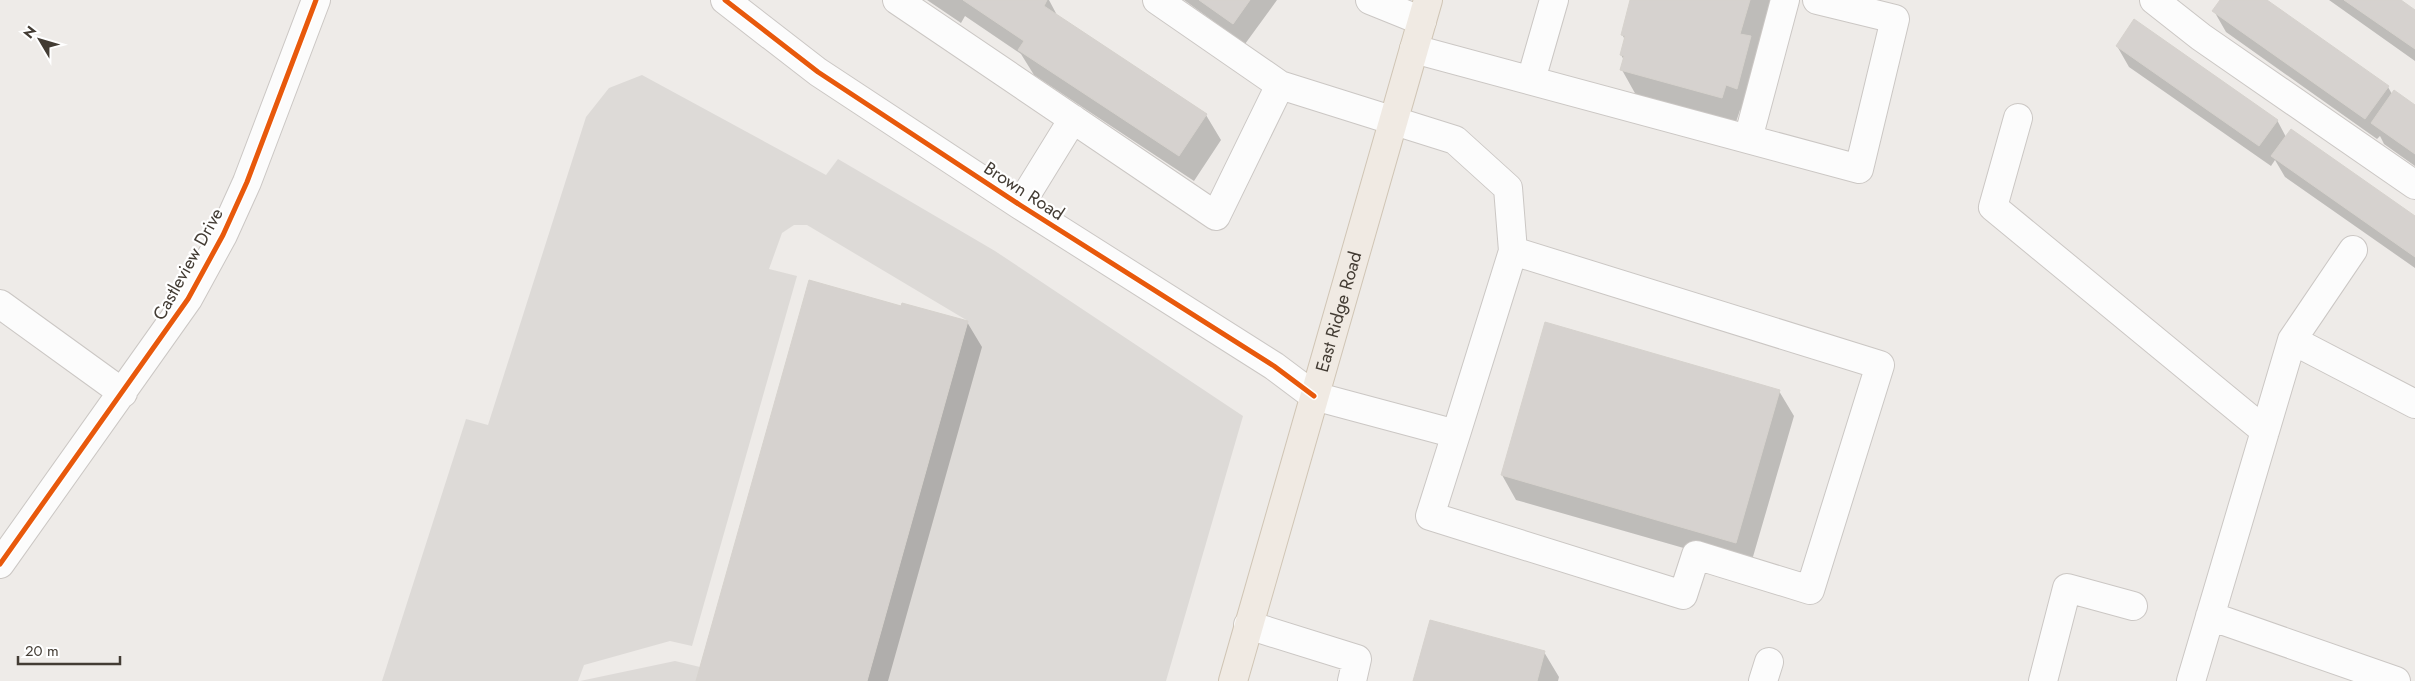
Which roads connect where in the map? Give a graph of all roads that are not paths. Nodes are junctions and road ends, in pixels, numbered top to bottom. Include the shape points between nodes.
1 (316, 0) edge
2 (897, 0) edge
3 (1157, 0) edge
4 (1370, 0) edge
5 (1554, 0) edge
6 (1785, 0) edge
7 (1817, 0) edge
8 (727, 1) edge
9 (2167, 4) edge
10 (1425, 10) edge
11 (1414, 49) junction
12 (1531, 80) junction
13 (1280, 85) junction
14 (2018, 118) dead end
15 (1073, 119) junction
16 (1394, 121) junction
17 (1748, 139) junction
18 (2415, 186) edge
19 (1020, 205) junction
20 (2353, 250) dead end
21 (1513, 251) junction
22 (0, 304) edge
23 (2292, 340) junction
24 (123, 392) junction
25 (1314, 396) junction
26 (2415, 404) edge
27 (2265, 431) junction
28 (1456, 434) junction
29 (0, 564) edge
30 (2133, 606) dead end
31 (2210, 616) junction
32 (1248, 625) junction
33 (1232, 681) edge
34 (1352, 681) edge
35 (2043, 681) edge
36 (2191, 681) edge
37 (2396, 681) edge

1 - 24 street, Castleview Drive via 247,182 222,235 188,299
2 - 15 street
3 - 13 street
4 - 10 street
5 - 12 street
6 - 17 street
7 - 17 street via 1895,20 1859,169
8 - 19 street, Brown Road via 818,72
9 - 18 street via 2201,37
10 - 11 main road, East Ridge Road
11 - 12 street
11 - 16 main road, East Ridge Road
12 - 17 street
13 - 15 street via 1216,216
13 - 16 street
14 - 27 street via 1993,207
15 - 19 street
16 - 21 street via 1455,140 1508,188
16 - 25 main road, East Ridge Road
19 - 25 street, Brown Road via 1274,366
20 - 23 street
21 - 28 street
21 - 28 street via 1880,366 1810,590 1696,555 1683,595 1430,516
22 - 24 street
23 - 26 street
23 - 27 street
24 - 29 street, Castleview Drive
25 - 28 street
25 - 32 main road, East Ridge Road
27 - 31 street
30 - 35 street via 2068,588
31 - 36 street
31 - 37 street
32 - 33 main road, East Ridge Road
32 - 34 street via 1358,659

